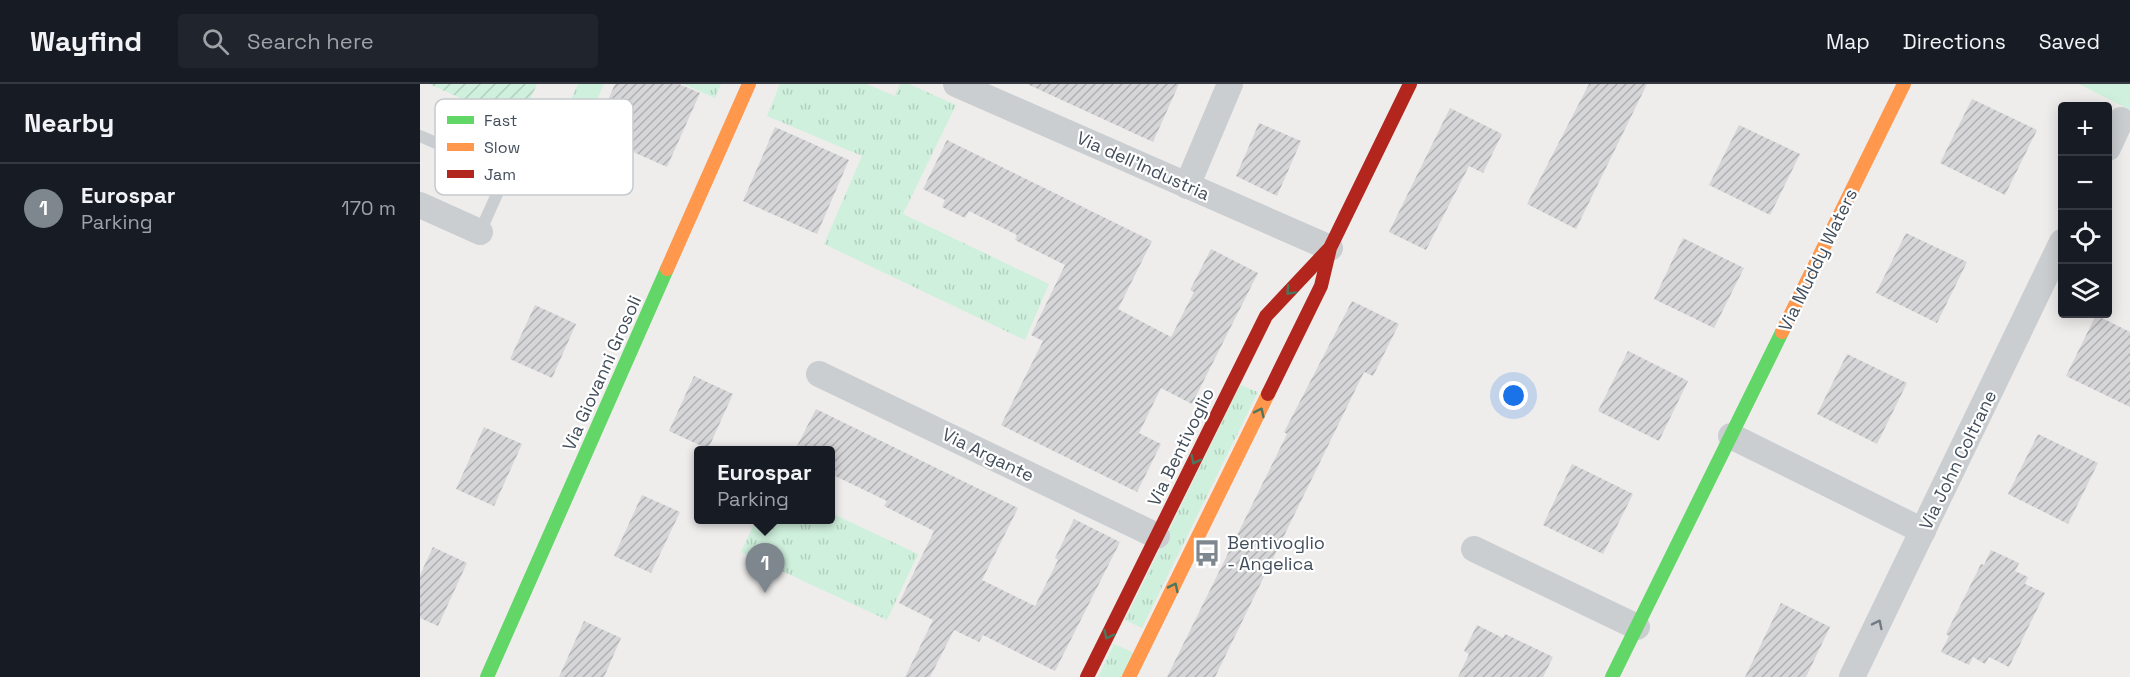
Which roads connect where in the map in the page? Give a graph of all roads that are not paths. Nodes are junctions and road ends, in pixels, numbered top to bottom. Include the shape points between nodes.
1 (749, 84) edge
2 (956, 84) edge
3 (1230, 84) edge
4 (1410, 84) edge
5 (1904, 84) edge
6 (2121, 120) dead end
7 (420, 136) edge
8 (2112, 139) edge
9 (435, 143) edge
10 (1187, 186) junction
11 (497, 195) edge
12 (420, 205) edge
13 (480, 232) joint
14 (1330, 248) junction
15 (2058, 250) edge
16 (819, 374) dead end
17 (1731, 436) junction
18 (1923, 531) junction
19 (1157, 536) junction
20 (1474, 549) dead end
21 (1637, 627) junction
22 (487, 677) edge
23 (1087, 677) edge
24 (1130, 677) edge
25 (1612, 677) edge
26 (1852, 677) edge

1 - 22 street, Via Giovanni Grosoli
2 - 10 street, Via dell'Industria
3 - 10 street
4 - 14 street, Via Bentivoglio
5 - 17 street, Via Muddy Waters
6 - 8 street
7 - 9 lane
10 - 14 street, Via dell'Industria
11 - 13 lane
12 - 13 street
14 -> 19 street, Via Bentivoglio via 1266,316
24 -> 14 street, Via Bentivoglio via 1321,286
15 - 18 street, Via John Coltrane
16 - 19 street, Via Argante
17 - 18 street
17 - 21 street, Via Muddy Waters
26 -> 18 street, Via John Coltrane
19 -> 23 street, Via Bentivoglio
20 - 21 street
21 - 25 street, Via Muddy Waters

